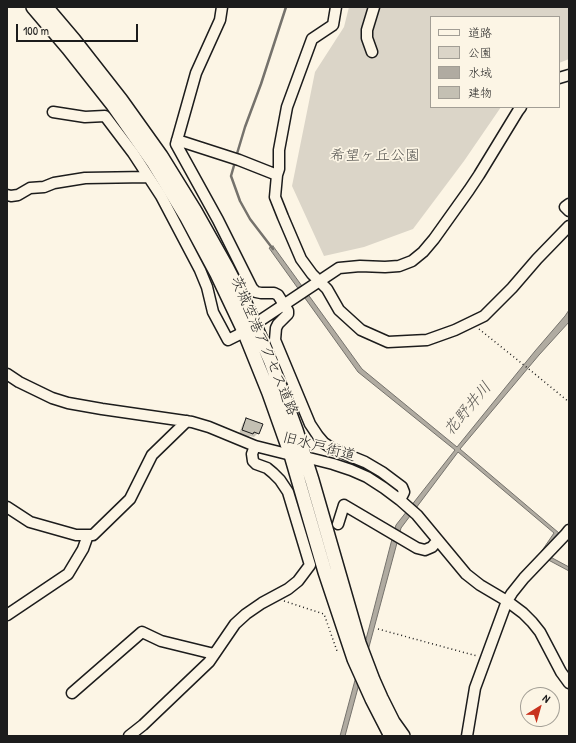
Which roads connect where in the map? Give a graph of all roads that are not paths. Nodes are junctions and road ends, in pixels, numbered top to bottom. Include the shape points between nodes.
1 (33, 7) edge
2 (46, 7) edge
3 (222, 7) edge
4 (336, 7) edge
5 (374, 7) edge
6 (372, 52) dead end
7 (520, 108) edge
8 (53, 112) dead end
9 (177, 140) junction
10 (277, 175) junction
11 (148, 177) junction
12 (7, 195) edge
13 (569, 204) edge
14 (569, 211) edge
15 (569, 226) edge
16 (320, 281) junction
17 (285, 304) junction
18 (255, 324) junction
19 (244, 331) junction
20 (7, 374) edge
21 (187, 421) junction
22 (255, 446) junction
23 (291, 455) junction
24 (305, 457) junction
25 (404, 503) junction
26 (7, 506) edge
27 (338, 524) dead end
28 (569, 530) edge
29 (88, 535) junction
30 (437, 541) junction
31 (507, 602) junction
32 (7, 615) edge
33 (214, 654) junction
34 (569, 683) edge
35 (72, 693) dead end
36 (129, 736) edge
37 (391, 736) edge
38 (403, 736) edge
39 (467, 736) edge

1 - 19 main road, 茨城空港アクセス道路 via 113,105 153,162 187,218
2 - 18 main road, 茨城空港アクセス道路 via 121,100 161,156 227,268
3 - 9 street via 220,20 196,73
4 - 10 street via 333,25 312,39 287,107
5 - 6 street via 367,30
7 - 16 street via 476,180 423,252 412,261 399,266 339,268
8 - 11 street via 85,117 105,116
9 - 10 street
9 - 17 street via 176,144 252,288 256,292 274,293
10 - 16 street via 275,197 283,217 302,259
11 - 12 street via 85,178 30,188 18,195
11 - 19 street via 161,196 200,270 213,312 224,334 228,340
13 - 14 street via 565,208
15 - 16 street via 484,316 427,340 388,342 362,330 339,310
16 - 17 street
17 - 18 street
17 - 25 street via 288,314 276,328 275,340 310,424 324,443 365,462 402,487
18 - 19 street
18 - 24 main road, 茨城空港アクセス道路
19 - 23 main road, 茨城空港アクセス道路
20 - 21 street, 旧水戸街道 via 34,390 63,401
21 - 22 street, 旧水戸街道
21 - 29 street via 152,455 130,499 93,535
22 - 23 street, 旧水戸街道
22 - 33 street via 253,461 273,472 288,492 310,565 288,590 262,603 235,624
23 - 24 street, 旧水戸街道
23 - 37 main road, 茨城空港アクセス道路 via 354,660
24 - 25 street, 旧水戸街道 via 362,475
24 - 38 main road, 茨城空港アクセス道路 via 359,643 381,698
25 - 30 street, 旧水戸街道
26 - 29 street via 30,522 76,535
27 - 30 street via 344,505 417,548 425,550
28 - 31 street via 524,578
29 - 32 street via 68,574
30 - 31 street, 旧水戸街道 via 466,574
31 - 34 street, 旧水戸街道 via 523,613 540,632
31 - 39 street via 475,688
33 - 35 street via 161,641 142,632
33 - 36 street via 209,662 144,725

